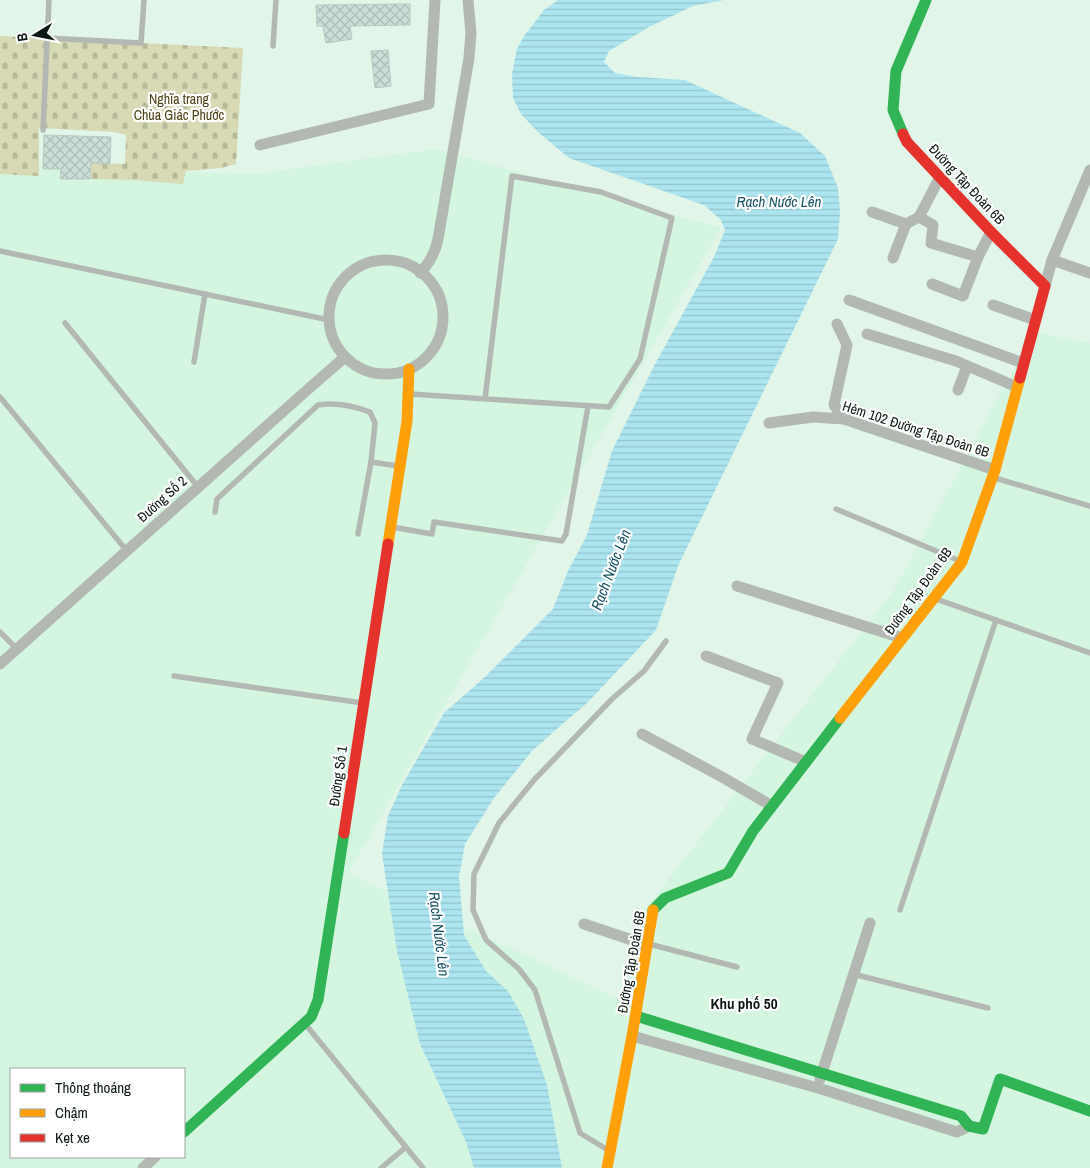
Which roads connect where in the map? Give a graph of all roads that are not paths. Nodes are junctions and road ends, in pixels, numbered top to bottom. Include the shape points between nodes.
1 (49, 0) edge
2 (144, 0) edge
3 (276, 0) edge
4 (434, 0) edge
5 (468, 0) edge
6 (926, 0) edge
7 (47, 38) junction
8 (273, 46) dead end
9 (44, 130) dead end
10 (260, 145) dead end
11 (1090, 170) edge
12 (940, 177) junction
13 (872, 212) dead end
14 (919, 217) junction
15 (906, 224) junction
16 (991, 232) junction
17 (0, 251) edge
18 (978, 257) junction
19 (893, 258) dead end
20 (1052, 260) junction
21 (420, 273) junction
22 (1090, 273) edge
23 (932, 284) dead end
24 (1045, 286) junction
25 (205, 294) junction
26 (849, 300) dead end
27 (993, 305) dead end
28 (329, 320) junction
29 (1035, 320) junction
30 (64, 323) dead end
31 (837, 324) dead end
32 (867, 334) dead end
33 (345, 357) junction
34 (194, 362) dead end
35 (1024, 363) junction
36 (967, 366) junction
37 (409, 369) junction
38 (1017, 386) junction
39 (958, 390) dead end
40 (408, 394) junction
41 (0, 397) edge
42 (485, 399) junction
43 (588, 406) junction
44 (844, 419) junction
45 (768, 423) dead end
46 (371, 462) junction
47 (400, 466) junction
48 (994, 474) junction
49 (198, 487) junction
50 (1090, 506) edge
51 (836, 509) dead end
52 (215, 512) dead end
53 (390, 527) junction
54 (358, 534) dead end
55 (127, 551) junction
56 (962, 562) junction
57 (737, 586) dead end
58 (933, 598) junction
59 (996, 620) junction
60 (0, 632) edge
61 (902, 638) junction
62 (666, 641) dead end
63 (17, 650) junction
64 (1090, 653) edge
65 (706, 656) dead end
66 (0, 664) edge
67 (174, 676) dead end
68 (364, 703) junction
69 (642, 734) dead end
70 (806, 762) junction
71 (772, 806) junction
72 (900, 910) dead end
73 (870, 923) dead end
74 (584, 924) dead end
75 (647, 944) junction
76 (737, 967) dead end
77 (853, 974) junction
78 (988, 1008) dead end
79 (636, 1016) junction
80 (304, 1023) junction
81 (632, 1036) junction
82 (821, 1073) junction
83 (818, 1088) junction
84 (1090, 1111) edge
85 (970, 1126) junction
86 (185, 1131) edge
87 (406, 1147) junction
88 (610, 1152) junction
89 (154, 1158) edge
90 (143, 1168) edge
91 (382, 1168) edge
92 (423, 1168) edge
93 (607, 1168) edge

1 - 7 lane
2 - 7 lane via 141,43
3 - 8 lane
4 - 10 street via 429,104
5 - 21 street via 471,33 468,58 438,239 434,254
6 - 12 street, Đường Tập Đoàn 6B via 896,70 893,110 907,142
7 - 9 lane
11 - 20 street
12 - 14 street
12 - 16 street, Đường Tập Đoàn 6B
13 - 15 street
14 - 15 street
14 - 18 street via 933,225 931,243
15 - 19 street
16 - 18 street
16 - 24 street, Đường Tập Đoàn 6B
17 - 25 lane
18 - 23 street via 963,296
20 - 22 street
20 - 24 street
21 - 28 street via 404,263 392,261 368,263 356,268 339,285
21 - 37 street via 433,286 442,308 442,321 432,350
24 - 29 street, Đường Tập Đoàn 6B
25 - 28 lane
25 - 34 lane
26 - 35 street
27 - 29 street
28 - 33 street via 335,344
29 - 35 street, Đường Tập Đoàn 6B
30 - 49 lane
31 - 44 street via 847,345 834,405
32 - 36 street
33 - 37 street via 373,373 386,375
33 - 49 street, Đường Số 2
35 - 38 street, Đường Tập Đoàn 6B
36 - 38 street
36 - 39 street
37 - 40 street, Đường Số 1
38 - 48 street, Đường Tập Đoàn 6B
40 - 42 lane
40 - 47 street, Đường Số 1
41 - 55 lane
42 - 43 lane
42 - 43 lane via 512,176 601,192 672,218 640,359 609,407
43 - 53 lane via 566,534 562,541 434,522 432,534
44 - 45 street, Hẻm 102 Đường Tập Đoàn 6B via 813,417
44 - 48 street, Hẻm 102 Đường Tập Đoàn 6B
46 - 47 lane
46 - 52 lane via 375,423 370,412 327,403 318,405 216,499
46 - 54 lane
47 - 53 street, Đường Số 1
48 - 50 lane
48 - 56 street, Đường Tập Đoàn 6B
49 - 55 street, Đường Số 2
51 - 56 lane
53 - 68 street, Đường Số 1
55 - 63 street, Đường Số 2
56 - 58 street, Đường Tập Đoàn 6B
57 - 61 street
58 - 59 lane
58 - 61 street, Đường Tập Đoàn 6B
59 - 64 lane
59 - 72 lane
60 - 63 lane
61 - 70 street, Đường Tập Đoàn 6B
62 - 88 lane via 644,671 612,698 534,780 499,823 474,874 473,910 486,940 520,969 536,990 580,1133
63 - 66 street, Đường Số 2
65 - 70 street via 778,683 752,739
67 - 68 lane
68 - 80 street, Đường Số 1 via 318,1000 311,1017
69 - 71 street
70 - 71 street, Đường Tập Đoàn 6B
71 - 75 street, Đường Tập Đoàn 6B via 728,873 665,898 653,910
73 - 77 street
74 - 75 street
75 - 76 lane
75 - 79 street, Đường Tập Đoàn 6B
77 - 78 lane
77 - 82 street
79 - 81 street, Đường Tập Đoàn 6B
79 - 82 street
80 - 86 street, Đường Số 1
80 - 87 lane
81 - 83 street
81 - 88 street, Đường Tập Đoàn 6B
82 - 83 street
82 - 85 street via 961,1116
83 - 85 street via 957,1132
84 - 85 street via 1000,1079 983,1129
87 - 91 lane
87 - 92 lane
88 - 93 street, Đường Tập Đoàn 6B
89 - 90 street

